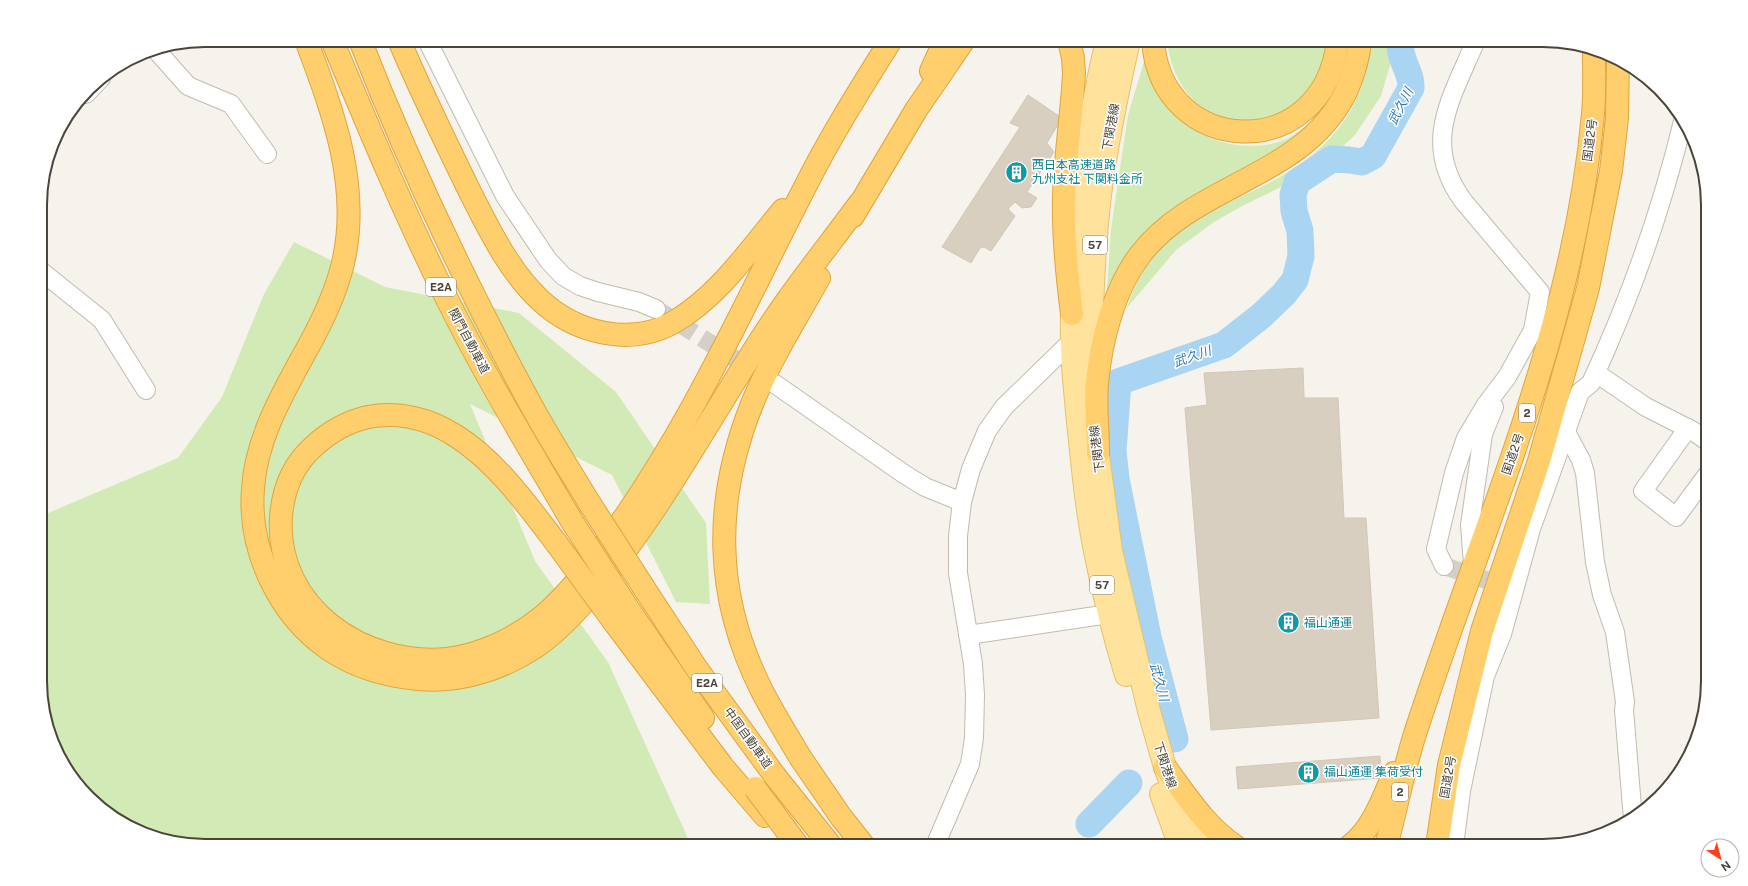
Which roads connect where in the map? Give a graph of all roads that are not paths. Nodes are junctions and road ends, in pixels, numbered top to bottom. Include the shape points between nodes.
1 (309, 47) edge
2 (335, 47) edge
3 (363, 47) edge
4 (402, 47) edge
5 (430, 47) edge
6 (878, 47) edge
7 (887, 47) edge
8 (942, 47) edge
9 (959, 47) edge
10 (1071, 47) edge
11 (1105, 47) edge
12 (1128, 47) edge
13 (1154, 47) edge
14 (1336, 47) edge
15 (1359, 47) edge
16 (1473, 47) edge
17 (159, 53) edge
18 (1593, 55) edge
19 (1618, 66) edge
20 (867, 79) junction
21 (916, 110) junction
22 (1681, 128) edge
23 (267, 154) dead end
24 (808, 182) junction
25 (860, 203) junction
26 (47, 277) edge
27 (656, 309) tunnel mouth
28 (1072, 314) junction
29 (1072, 341) junction
30 (1596, 373) junction
31 (1507, 377) junction
32 (775, 384) tunnel mouth
33 (146, 390) dead end
34 (1688, 428) junction
35 (1566, 432) junction
36 (1701, 437) edge
37 (1098, 452) junction
38 (1701, 483) edge
39 (962, 502) junction
40 (617, 546) joint
41 (600, 565) joint
42 (1444, 566) dead end
43 (1473, 567) junction
44 (1117, 613) junction
45 (621, 615) junction
46 (968, 635) junction
47 (1413, 739) junction
48 (1165, 767) junction
49 (1632, 811) edge
50 (785, 839) edge
51 (793, 839) edge
52 (826, 839) edge
53 (858, 839) edge
54 (938, 839) edge
55 (1177, 839) edge
56 (1197, 839) edge
57 (1226, 839) edge
58 (1357, 839) edge
59 (1388, 839) edge
60 (1438, 839) edge
61 (1455, 839) edge

1 - 25 highway via 331,108 347,174 347,245 342,267 325,313 277,405 260,449 252,491 255,535 269,576 279,595 306,630 340,657 380,673 417,679 448,679 471,675 515,659 536,647 576,612 611,571 643,526 757,345
2 - 41 highway, 関門自動車道 / E2A, bridge via 394,185 446,297 505,409
3 - 40 highway, 関門自動車道 / E2A, bridge via 415,172 469,288 531,406
4 - 24 highway via 462,176 507,260 539,300 573,324 624,335 657,330 673,323 719,285
5 - 27 street via 505,196 548,260 563,276 580,286
6 - 20 highway
7 - 20 highway
8 - 21 highway
9 - 21 highway
10 - 28 highway via 1074,73 1065,170 1064,230 1065,265
11 - 28 main road, 下関港線 / 57 via 1079,189
12 - 37 main road, 下関港線 / 57 via 1109,136 1096,242 1091,386
13 - 14 highway via 1158,67 1165,82 1184,108 1211,125 1226,130 1255,132 1282,125 1311,105 1331,72
15 - 37 highway via 1349,85 1329,120 1314,137 1277,163 1179,218 1151,242 1130,270 1114,308 1097,383
16 - 31 street via 1444,116 1441,130 1446,166 1455,190 1540,292 1534,330
17 - 23 street via 188,86 231,104
18 - 43 highway, 国道2号 / 2 via 1593,113 1578,223 1548,344 1530,404
19 - 60 highway, 国道2号 / 2 via 1617,118 1611,171 1588,288 1539,461 1480,637 1449,765
20 - 24 highway
21 - 25 highway
22 - 30 street via 1670,177 1651,237
24 - 45 highway, bridge via 695,402 651,479 597,556 563,597 521,632 474,654 430,660 391,656 348,638 314,609 290,573 280,533 285,492 304,455 337,428 377,415 397,415 436,424 479,454 528,505 557,544
25 - 53 highway, bridge via 770,366 753,403 737,445 725,504 725,568 736,626 762,690 800,757
26 - 33 street via 102,320
28 - 29 main road, 下関港線 / 57
29 - 39 street via 1004,407 987,431 971,469
29 - 44 main road, 下関港線 / 57 via 1087,504 1096,555
30 - 34 street via 1646,407
30 - 35 street via 1591,384 1580,392
31 - 42 street via 1485,406 1466,438 1454,473 1436,549
31 - 43 street via 1483,434 1470,525
32 - 39 street via 925,487
34 - 36 street
34 - 38 street via 1643,490 1676,518
35 - 49 street via 1585,473 1595,562 1602,596 1615,632 1625,702
35 - 61 street via 1510,588 1502,634 1485,676 1461,791
37 - 44 main road, 下関港線 / 57
39 - 46 street via 957,567
40 - 52 highway, 中国自動車道 / E2A, bridge via 697,669 775,776
41 - 45 highway, 中国自動車道 / E2A, bridge
43 - 47 highway, 国道2号 / 2
44 - 46 street
44 - 48 main road, 下関港線 / 57
44 - 55 main road, 下関港線 / 57 via 1152,769
45 - 50 highway via 723,767
45 - 51 highway, 中国自動車道 / E2A, bridge via 698,710
46 - 54 street via 975,695 973,753 961,788
47 - 58 highway via 1376,813
47 - 59 highway, 国道2号 / 2
48 - 56 main road, 下関港線 / 57 via 1177,799
48 - 57 highway via 1218,834

